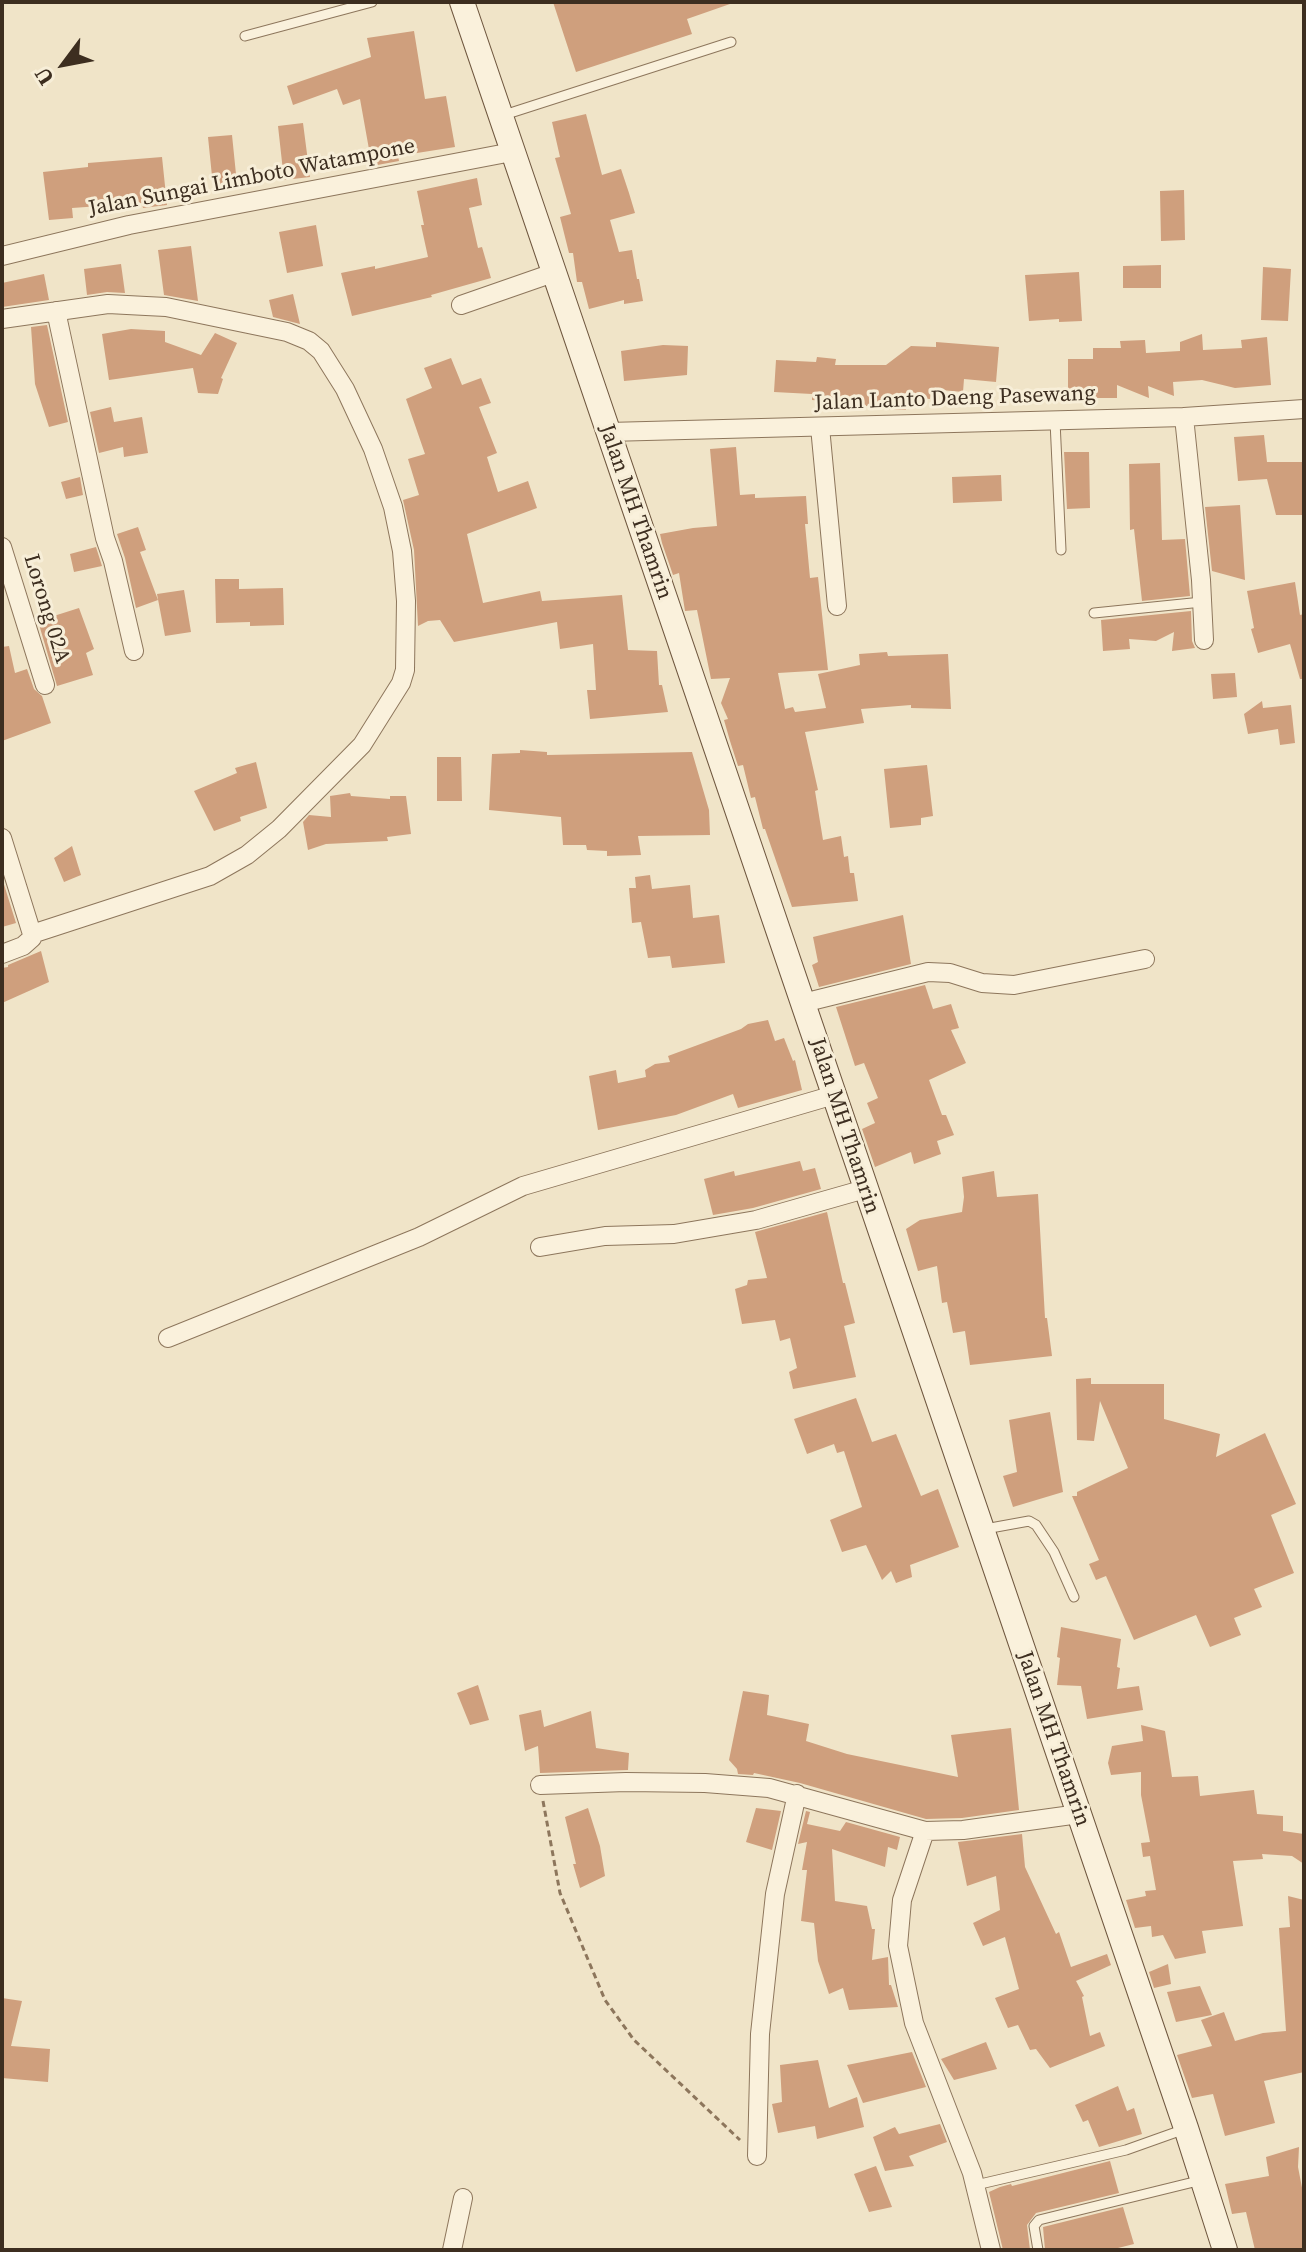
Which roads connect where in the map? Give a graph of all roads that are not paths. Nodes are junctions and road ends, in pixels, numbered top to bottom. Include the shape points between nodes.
1 (372, 2) edge
2 (462, 2) edge
3 (245, 36) dead end
4 (731, 42) dead end
5 (500, 116) junction
6 (512, 152) junction
7 (2, 256) edge
8 (553, 273) junction
9 (461, 305) dead end
10 (56, 311) junction
11 (2, 319) edge
12 (1304, 409) edge
13 (1184, 417) junction
14 (1055, 421) junction
15 (820, 427) junction
16 (608, 432) junction
17 (2, 547) edge
18 (1061, 550) dead end
19 (1202, 602) junction
20 (837, 606) dead end
21 (1094, 613) dead end
22 (1204, 640) dead end
23 (134, 651) dead end
24 (45, 685) dead end
25 (2, 838) edge
26 (32, 934) junction
27 (2, 954) edge
28 (1145, 959) dead end
29 (803, 1003) junction
30 (834, 1095) junction
31 (865, 1189) junction
32 (540, 1247) dead end
33 (168, 1338) dead end
34 (981, 1530) junction
35 (1074, 1597) dead end
36 (540, 1785) road end
37 (797, 1794) junction
38 (1079, 1814) junction
39 (925, 1831) junction
40 (1186, 2128) junction
41 (757, 2156) road end
42 (1202, 2180) junction
43 (976, 2185) junction
44 (463, 2198) dead end
45 (452, 2250) edge
46 (991, 2250) edge
47 (1038, 2250) edge
48 (1225, 2250) edge

1 - 3 lane
2 - 5 main road, Jalan MH Thamrin
4 - 5 lane
5 - 6 main road, Jalan MH Thamrin
6 - 7 street, Jalan Sungai Limboto Watampone via 129,225
6 - 8 main road, Jalan MH Thamrin
8 - 9 street
8 - 16 main road, Jalan MH Thamrin
10 - 11 street
10 - 23 street
10 - 26 street via 108,304 166,307 287,332 321,351 373,449 393,507 406,601 405,670 362,745 247,855 210,876
12 - 13 street, Jalan Lanto Daeng Pasewang
13 - 14 street, Jalan Lanto Daeng Pasewang
13 - 19 street
14 - 15 street, Jalan Lanto Daeng Pasewang
14 - 18 lane
15 - 16 street, Jalan Lanto Daeng Pasewang
15 - 20 street
16 - 29 main road, Jalan MH Thamrin
17 - 24 street, Lorong 02A
19 - 21 lane
19 - 22 street
25 - 26 street
26 - 27 street via 23,946
28 - 29 street via 1014,985 928,972
29 - 30 main road, Jalan MH Thamrin
30 - 31 main road, Jalan MH Thamrin
30 - 33 street via 523,1186 419,1237
31 - 32 street via 756,1220
31 - 34 main road, Jalan MH Thamrin
34 - 35 lane via 1029,1521 1036,1525
34 - 38 main road, Jalan MH Thamrin
36 - 37 street via 705,1783
37 - 39 street
37 - 41 street via 775,1894 760,2034
38 - 39 street
38 - 40 main road, Jalan MH Thamrin
39 - 43 street via 902,1900 898,1946 914,2023
40 - 42 main road, Jalan MH Thamrin
40 - 43 lane via 1126,2150
42 - 47 lane via 1039,2220 1034,2226
42 - 48 main road, Jalan MH Thamrin
43 - 46 street
44 - 45 street

